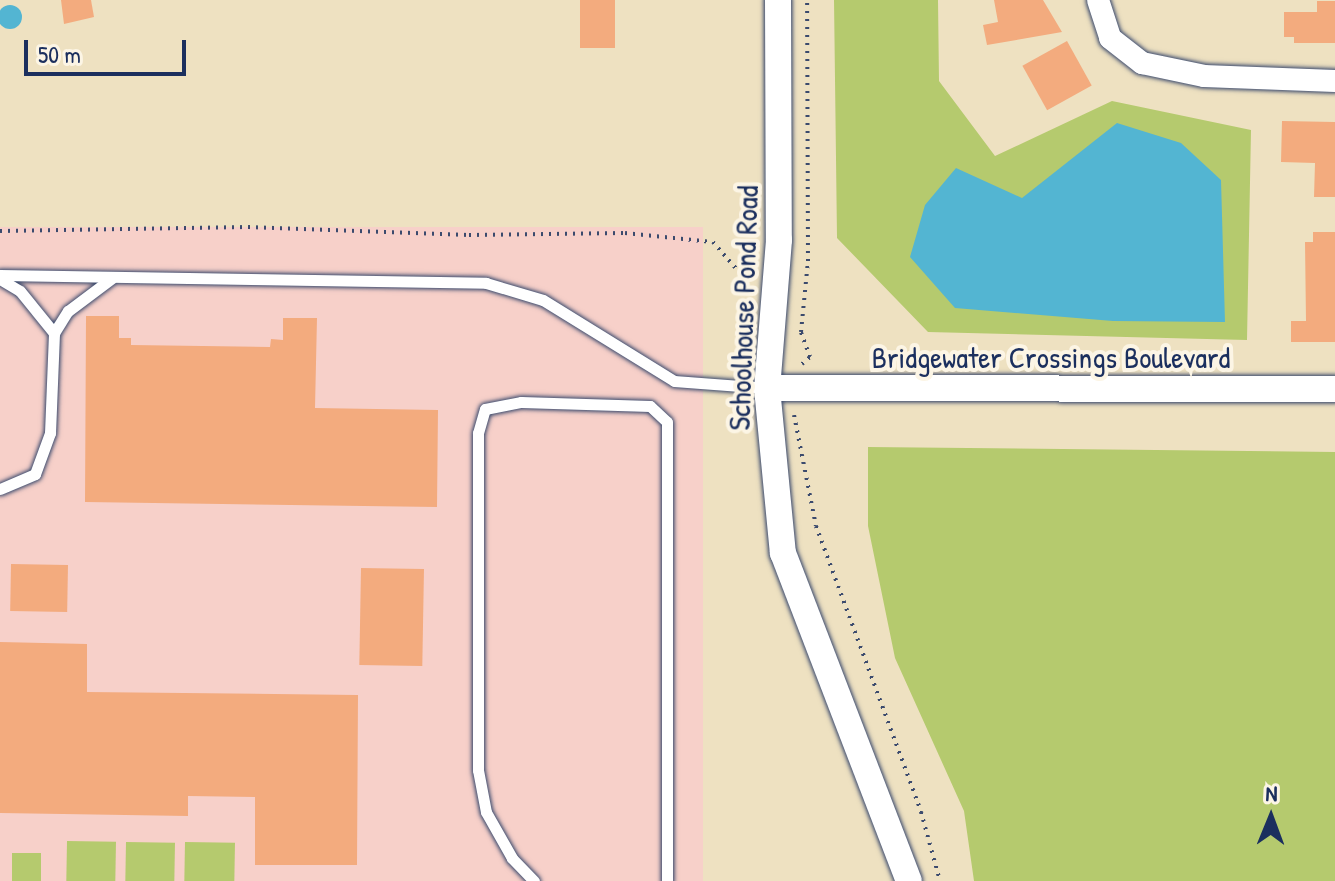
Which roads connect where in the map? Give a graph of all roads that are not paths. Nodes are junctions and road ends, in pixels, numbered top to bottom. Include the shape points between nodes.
1 (778, 0) edge
2 (1098, 0) edge
3 (1335, 81) edge
4 (0, 277) edge
5 (114, 277) junction
6 (54, 333) junction
7 (767, 388) junction
8 (1335, 389) edge
9 (0, 489) edge
10 (534, 881) edge
11 (667, 881) edge
12 (909, 881) edge

1 - 7 street, Schoolhouse Pond Road via 779,240
2 - 3 street via 1110,38 1142,63 1204,76
4 - 5 lane
4 - 6 lane via 20,291
5 - 6 lane via 68,311
5 - 7 lane via 486,283 543,300 674,381
6 - 9 lane via 50,433 35,474
7 - 8 street, Bridgewater Crossings Boulevard
7 - 12 street, Schoolhouse Pond Road via 783,553
10 - 11 lane via 512,858 486,812 478,770 478,433 485,409 521,402 650,406 667,422

